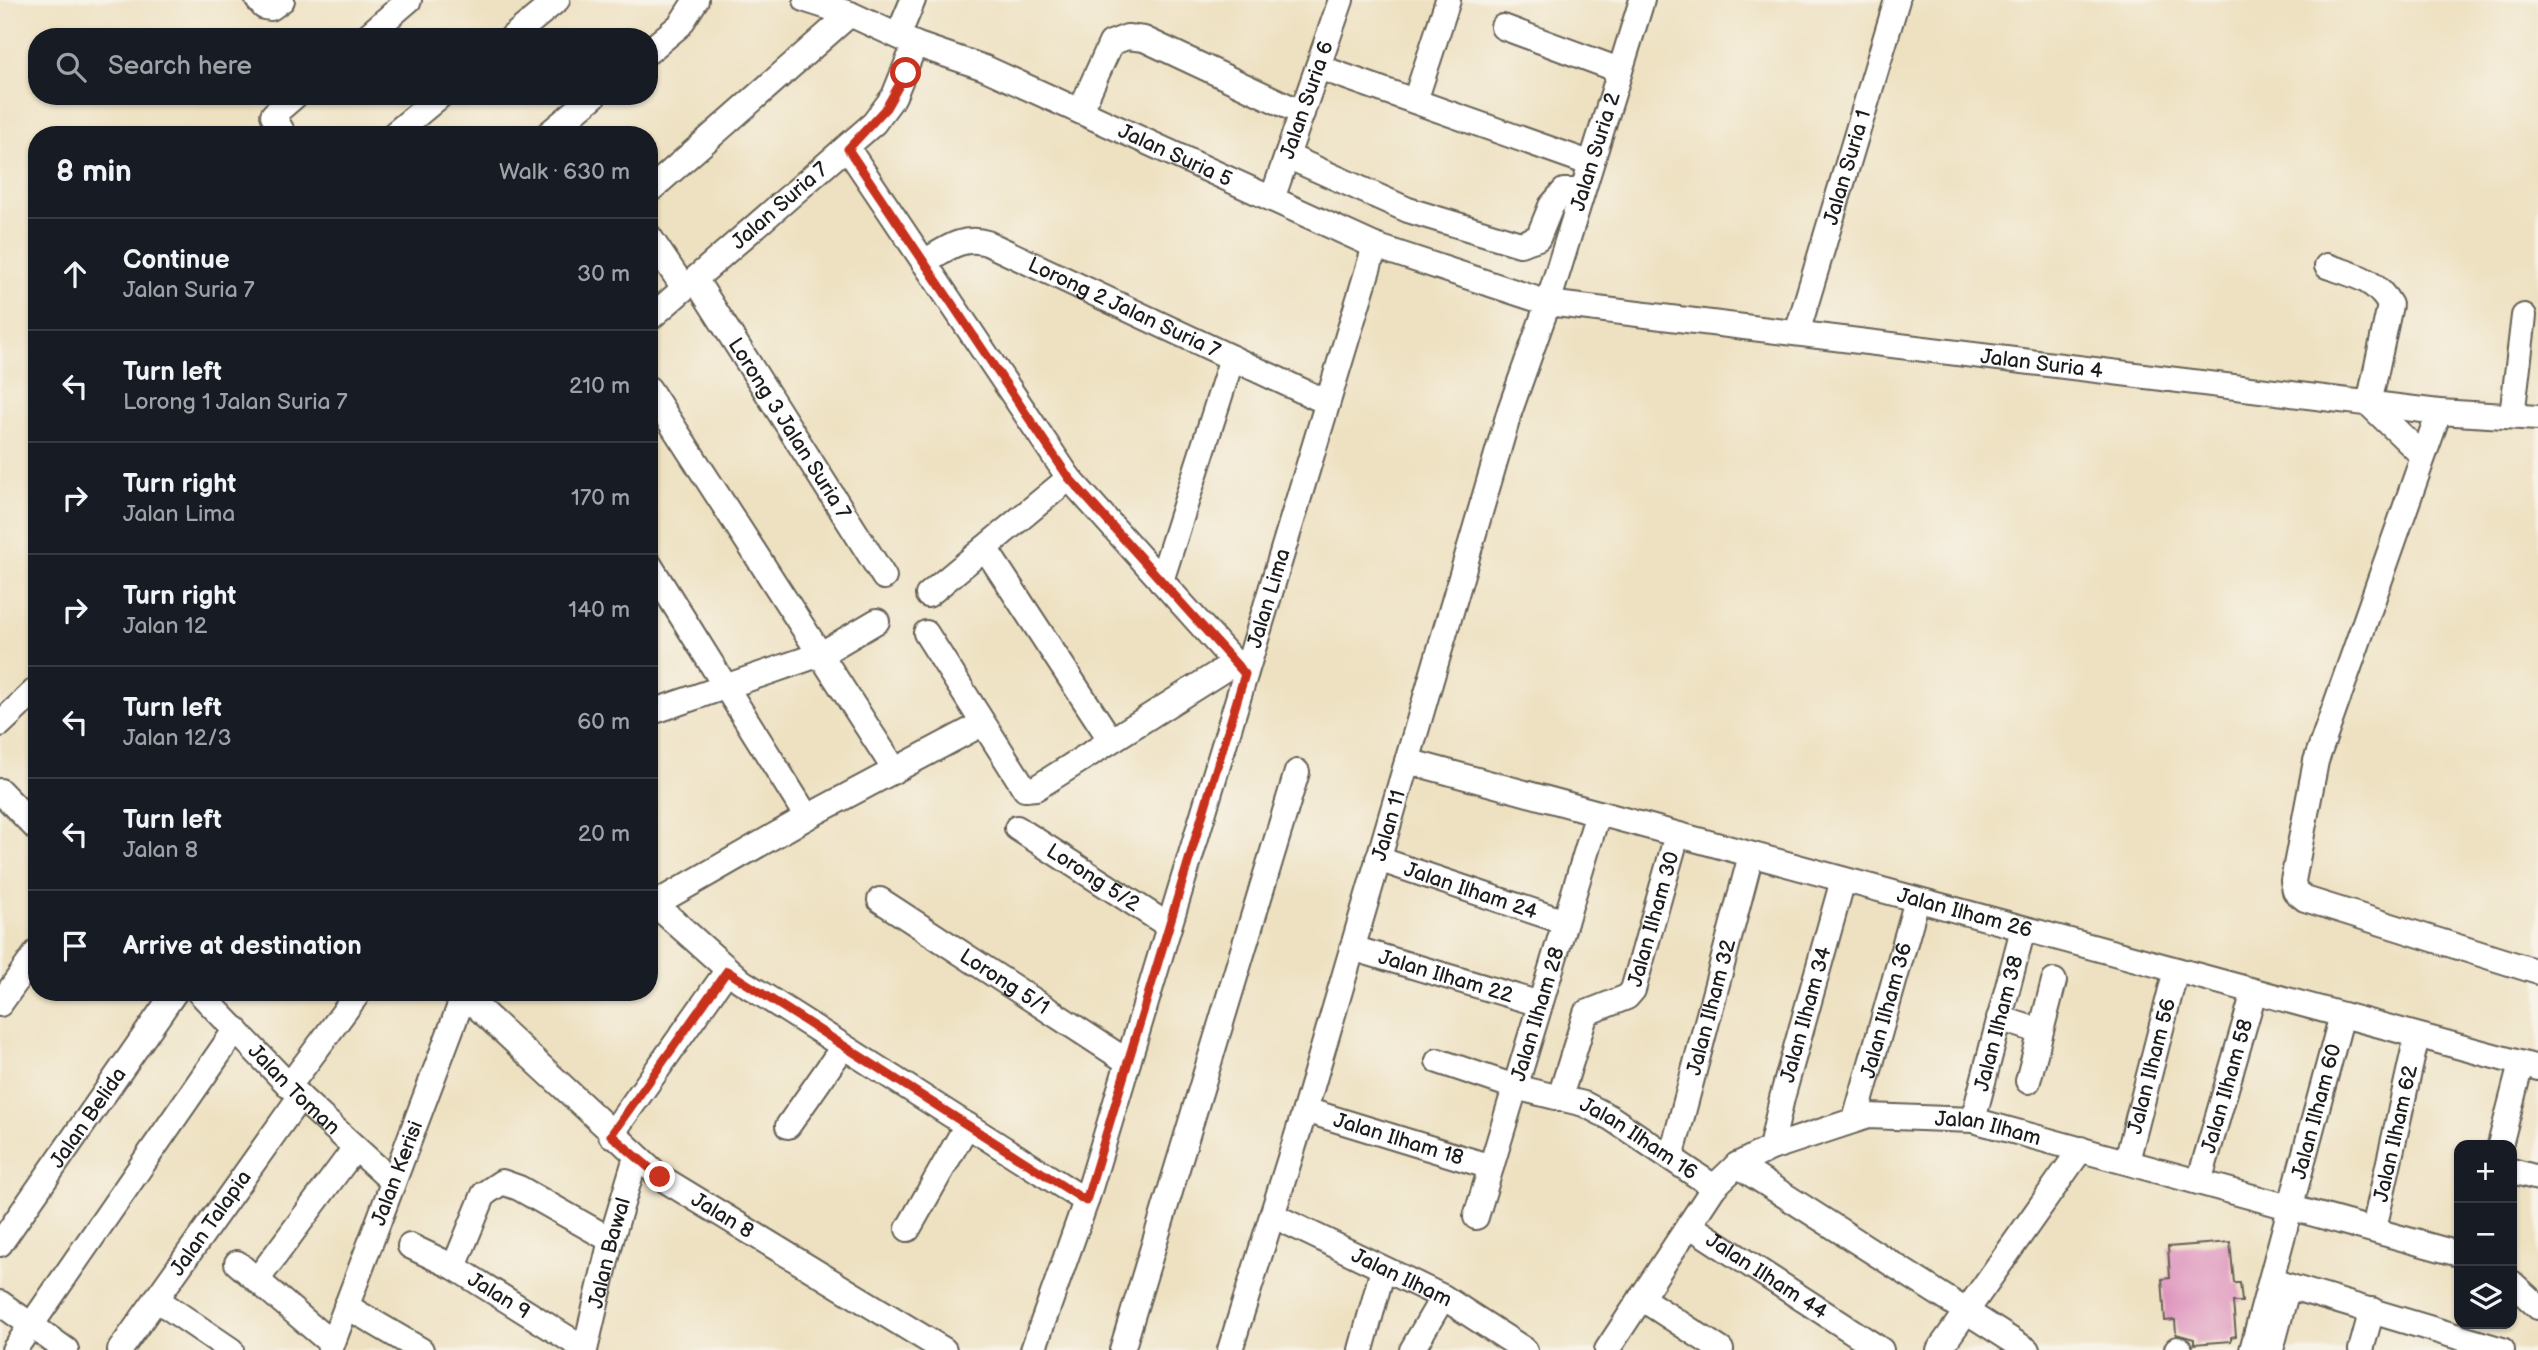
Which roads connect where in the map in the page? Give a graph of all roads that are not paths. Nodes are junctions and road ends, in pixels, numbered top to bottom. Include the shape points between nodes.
1 (258, 0) edge
2 (282, 0) edge
3 (410, 0) edge
4 (557, 0) edge
5 (696, 0) edge
6 (913, 0) edge
7 (1341, 0) edge
8 (1448, 0) edge
9 (1642, 0) edge
10 (1897, 0) edge
11 (817, 1) edge
12 (850, 14) junction
13 (1503, 27) dead end
14 (377, 28) edge
15 (523, 28) edge
16 (906, 40) junction
17 (658, 43) edge
18 (1318, 67) junction
19 (1619, 70) junction
20 (1415, 101) junction
21 (290, 105) edge
22 (429, 105) edge
23 (583, 105) edge
24 (1080, 111) junction
25 (1302, 113) junction
26 (278, 125) edge
27 (404, 126) edge
28 (558, 126) edge
29 (848, 149) junction
30 (1287, 156) junction
31 (1589, 163) junction
32 (658, 183) edge
33 (1580, 191) junction
34 (1272, 199) junction
35 (658, 246) edge
36 (1376, 246) junction
37 (924, 262) junction
38 (2327, 267) dead end
39 (690, 283) junction
40 (1548, 303) junction
41 (658, 311) edge
42 (2524, 316) dead end
43 (1797, 333) junction
44 (1232, 358) junction
45 (1326, 402) junction
46 (658, 403) edge
47 (2369, 404) junction
48 (2439, 412) junction
49 (2512, 416) junction
50 (2538, 418) edge
51 (2423, 456) junction
52 (1069, 478) junction
53 (985, 548) junction
54 (884, 577) dead end
55 (658, 578) edge
56 (1161, 581) junction
57 (928, 595) dead end
58 (877, 621) dead end
59 (926, 633) dead end
60 (821, 654) junction
61 (1240, 669) junction
62 (728, 685) junction
63 (28, 696) edge
64 (658, 710) edge
65 (3, 715) edge
66 (982, 724) junction
67 (1110, 739) junction
68 (1407, 761) junction
69 (895, 770) junction
70 (1297, 772) dead end
71 (0, 791) edge
72 (1598, 813) junction
73 (807, 817) junction
74 (28, 820) edge
75 (1017, 828) dead end
76 (1677, 835) junction
77 (1751, 855) junction
78 (1378, 859) junction
79 (1843, 880) junction
80 (658, 898) edge
81 (880, 900) dead end
82 (1917, 900) junction
83 (658, 907) edge
84 (1565, 922) junction
85 (1169, 926) junction
86 (2023, 929) junction
87 (1352, 948) junction
88 (28, 962) edge
89 (2176, 970) junction
90 (727, 971) junction
91 (2538, 972) edge
92 (2054, 981) dead end
93 (4, 990) edge
94 (2254, 992) junction
95 (169, 1001) edge
96 (208, 1001) edge
97 (347, 1001) edge
98 (460, 1001) edge
99 (471, 1001) edge
100 (1540, 1004) junction
101 (2342, 1016) junction
102 (1999, 1018) junction
103 (236, 1029) junction
104 (2039, 1031) junction
105 (2417, 1036) junction
106 (843, 1047) junction
107 (1438, 1061) dead end
108 (1128, 1062) junction
109 (2529, 1066) edge
110 (2028, 1081) dead end
111 (1515, 1087) junction
112 (294, 1091) junction
113 (1560, 1097) junction
114 (1305, 1110) junction
115 (1855, 1120) junction
116 (1973, 1120) junction
117 (967, 1125) junction
118 (788, 1126) dead end
119 (611, 1135) junction
120 (2502, 1140) edge
121 (355, 1148) junction
122 (1771, 1148) junction
123 (2081, 1149) junction
124 (636, 1157) junction
125 (1671, 1158) junction
126 (2127, 1161) junction
127 (1737, 1165) junction
128 (1491, 1167) junction
129 (2517, 1172) edge
130 (2538, 1178) edge
131 (393, 1182) junction
132 (2199, 1182) junction
133 (1714, 1187) junction
134 (1086, 1201) junction
135 (2291, 1206) junction
136 (1272, 1214) junction
137 (1476, 1217) dead end
138 (1689, 1224) junction
139 (908, 1229) dead end
140 (2374, 1229) junction
141 (611, 1240) junction
142 (0, 1244) edge
143 (410, 1246) dead end
144 (2454, 1253) edge
145 (237, 1263) dead end
146 (454, 1267) junction
147 (1383, 1269) junction
148 (257, 1280) junction
149 (2280, 1283) junction
150 (2517, 1288) edge
151 (1443, 1297) junction
152 (1641, 1298) junction
153 (156, 1299) junction
154 (0, 1303) edge
155 (346, 1306) junction
156 (2538, 1307) edge
157 (2372, 1310) junction
158 (1965, 1312) junction
159 (32, 1325) junction
160 (331, 1347) edge
161 (585, 1349) edge
162 (14, 1350) edge
163 (66, 1350) edge
164 (120, 1350) edge
165 (231, 1350) edge
166 (421, 1350) edge
167 (944, 1350) edge
168 (1033, 1350) edge
169 (1122, 1350) edge
170 (1230, 1350) edge
171 (1361, 1350) edge
172 (1412, 1350) edge
173 (1525, 1350) edge
174 (1607, 1350) edge
175 (1721, 1350) edge
176 (1881, 1350) edge
177 (1939, 1350) edge
178 (2027, 1350) edge
179 (2252, 1350) edge
180 (2271, 1350) edge
181 (2361, 1350) edge
182 (2502, 1350) edge

1 - 2 street via 271,8
3 - 14 street
4 - 15 street
5 - 17 street via 680,25
6 - 16 street, Jalan Suria 7
7 - 18 street, Jalan Suria 6
8 - 20 street
9 - 19 street, Jalan Suria 2
10 - 43 street, Jalan Suria 1
11 - 12 street, Jalan Suria 5
12 - 16 street, Jalan Suria 5
12 - 32 street
13 - 19 street
16 - 24 street, Jalan Suria 5 via 985,68
16 - 29 street, Jalan Suria 7 via 894,96
18 - 20 street
18 - 25 street, Jalan Suria 6
19 - 31 street, Jalan Suria 2
20 - 31 street
21 - 26 street
22 - 27 street
23 - 28 street
24 - 25 street via 1111,43 1127,37 1144,39
24 - 34 street, Jalan Suria 5
25 - 30 street, Jalan Suria 6
29 - 37 street
29 - 39 street, Jalan Suria 7
30 - 33 street via 1408,210 1520,244 1538,238 1551,206 1564,191
30 - 34 street, Jalan Suria 6
31 - 33 street, Jalan Suria 2
33 - 40 street, Jalan Suria 2
34 - 36 street, Jalan Suria 5
35 - 39 street, Lorong 3 Jalan Suria 7
36 - 40 street, Jalan Suria 5
36 - 45 street, Jalan Lima
37 - 44 street, Lorong 2 Jalan Suria 7 via 972,238
37 - 52 street
38 - 47 street via 2368,279 2390,305
39 - 41 street, Jalan Suria 7
39 - 54 street, Lorong 3 Jalan Suria 7
40 - 43 street, Jalan Suria 4
40 - 68 street, Jalan 11 via 1510,410
42 - 49 street
43 - 47 street, Jalan Suria 4
44 - 45 street, Lorong 2 Jalan Suria 7
44 - 56 street
45 - 61 street, Jalan Lima
46 - 60 street
47 - 48 street, Jalan Suria 4
47 - 51 street
48 - 49 street, Jalan Suria 4
48 - 51 street
49 - 50 street, Jalan Suria 4
51 - 91 street via 2316,761 2293,881 2295,891 2305,899
52 - 53 street
52 - 56 street
53 - 57 street
53 - 67 street
55 - 62 street
56 - 61 street
58 - 60 street
59 - 66 street
60 - 62 street
60 - 69 street
61 - 67 street
61 - 85 street, Jalan Lima
62 - 64 street
62 - 73 street
63 - 65 street
66 - 67 street via 1025,789 1036,788
66 - 69 street
68 - 72 street, Jalan Ilham 26
68 - 78 street, Jalan 11
69 - 73 street
70 - 169 street
71 - 74 street
72 - 76 street, Jalan Ilham 26
72 - 84 street, Jalan Ilham 28
73 - 80 street
75 - 85 street, Lorong 5/2
76 - 77 street, Jalan Ilham 26
76 - 113 street, Jalan Ilham 30 via 1633,990 1627,997 1586,1013
77 - 79 street, Jalan Ilham 26
77 - 125 street, Jalan Ilham 32
78 - 84 street, Jalan Ilham 24
78 - 87 street, Jalan 11
79 - 82 street, Jalan Ilham 26
79 - 122 street, Jalan Ilham 34
81 - 108 street, Lorong 5/1
82 - 86 street, Jalan Ilham 26
82 - 115 street, Jalan Ilham 36
83 - 90 street
84 - 100 street, Jalan Ilham 28
85 - 108 street, Jalan Lima
86 - 89 street, Jalan Ilham 26
86 - 102 street, Jalan Ilham 38
87 - 100 street, Jalan Ilham 22
87 - 114 street, Jalan 11
88 - 93 street
89 - 94 street, Jalan Ilham 26
89 - 126 street, Jalan Ilham 56
90 - 106 street
90 - 119 street
92 - 104 street
94 - 101 street, Jalan Ilham 26
94 - 132 street, Jalan Ilham 58
95 - 142 street, Jalan Belida
96 - 103 street, Jalan Toman
97 - 112 street, Jalan Talapia
98 - 131 street, Jalan Kerisi
99 - 119 street, Jalan 8
100 - 111 street, Jalan Ilham 28
101 - 105 street, Jalan Ilham 26
101 - 135 street, Jalan Ilham 60
102 - 104 street
102 - 116 street, Jalan Ilham 38
103 - 112 street, Jalan Toman
103 - 159 street
104 - 110 street
105 - 109 street, Jalan Ilham 26
105 - 140 street, Jalan Ilham 62
106 - 117 street
106 - 118 street
107 - 111 street, Jalan Ilham 16
108 - 134 street, Jalan Lima
109 - 120 street
111 - 113 street, Jalan Ilham 16
111 - 128 street, Jalan Ilham 28
112 - 121 street, Jalan Toman
112 - 153 street, Jalan Talapia
113 - 125 street, Jalan Ilham 16 via 1611,1118
114 - 128 street, Jalan Ilham 18
114 - 136 street, Jalan 11
115 - 116 street, Jalan Ilham via 1868,1116
115 - 122 street, Jalan Ilham
116 - 123 street, Jalan Ilham
117 - 134 street
117 - 139 street
119 - 124 street, Jalan 8
121 - 131 street, Jalan Toman
121 - 148 street
122 - 127 street, Jalan Ilham
123 - 126 street, Jalan Ilham
123 - 158 street
124 - 141 street, Jalan Bawal
124 - 167 street, Jalan 8 via 660,1177
125 - 133 street, Jalan Ilham 16
126 - 132 street, Jalan Ilham
127 - 133 street, Jalan Ilham
127 - 158 street
128 - 137 street, Jalan Ilham 28
129 - 130 street
131 - 155 street, Jalan Kerisi
132 - 135 street, Jalan Ilham
133 - 138 street, Jalan Ilham
134 - 168 street, Jalan Lima
135 - 140 street, Jalan Ilham
135 - 149 street, Jalan Ilham 60
136 - 147 street, Jalan Ilham
136 - 170 street, Jalan 11
138 - 152 street, Jalan Ilham
138 - 176 street, Jalan Ilham 44
140 - 144 street, Jalan Ilham
141 - 146 street via 502,1182 484,1194
141 - 161 street, Jalan Bawal
143 - 146 street, Jalan 9
145 - 148 street
146 - 161 street, Jalan 9
147 - 151 street, Jalan Ilham
147 - 171 street
148 - 160 street
149 - 157 street
149 - 179 street
149 - 180 street
150 - 156 street
151 - 172 street
151 - 173 street, Jalan Ilham
152 - 174 street, Jalan Ilham
152 - 175 street
153 - 164 street, Jalan Talapia
153 - 165 street
154 - 159 street
155 - 160 street, Jalan Kerisi
155 - 166 street
157 - 181 street
157 - 182 street
158 - 177 street
158 - 178 street
159 - 162 street
159 - 163 street

